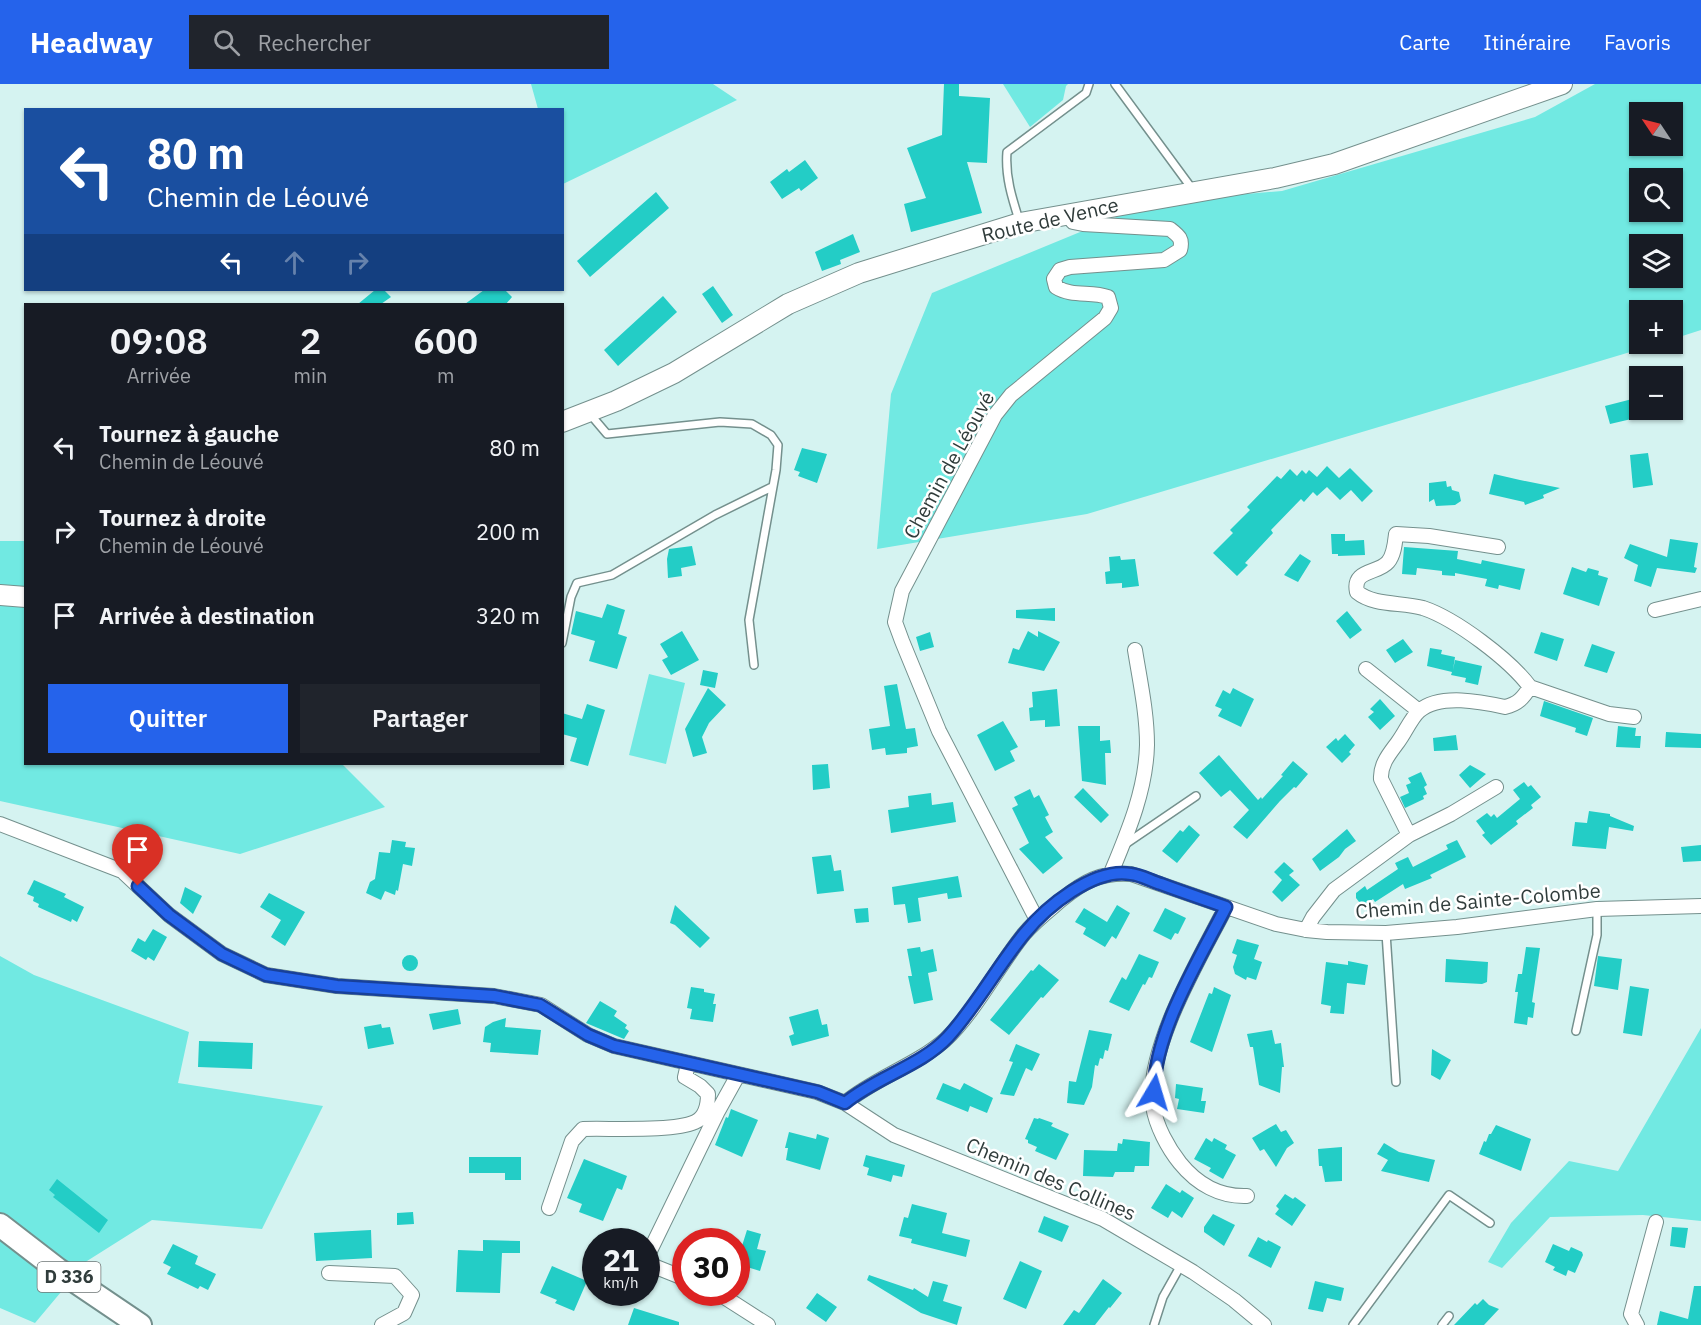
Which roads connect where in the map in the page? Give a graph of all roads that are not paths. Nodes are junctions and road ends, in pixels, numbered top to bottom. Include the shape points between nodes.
1 (1089, 84) edge
2 (1115, 84) edge
3 (1562, 84) edge
4 (1195, 192) junction
5 (1066, 213) junction
6 (1020, 223) junction
7 (589, 411) junction
8 (564, 421) edge
9 (772, 487) junction
10 (1498, 547) dead end
11 (0, 595) edge
12 (24, 597) edge
13 (1701, 599) edge
14 (1655, 610) dead end
15 (564, 633) edge
16 (1135, 650) dead end
17 (754, 665) dead end
18 (1366, 669) dead end
19 (1530, 687) junction
20 (1419, 711) junction
21 (1634, 717) dead end
22 (1496, 787) dead end
23 (1196, 796) dead end
24 (0, 824) edge
25 (1409, 835) junction
26 (1122, 847) junction
27 (1111, 873) junction
28 (1701, 906) edge
29 (1226, 907) junction
30 (1597, 909) junction
31 (1037, 920) junction
32 (1306, 930) junction
33 (1386, 933) junction
34 (1576, 1031) dead end
35 (688, 1064) junction
36 (738, 1075) junction
37 (1396, 1082) dead end
38 (845, 1103) junction
39 (1247, 1196) dead end
40 (549, 1208) dead end
41 (1656, 1222) dead end
42 (1490, 1223) dead end
43 (0, 1225) edge
44 (660, 1232) edge
45 (0, 1245) edge
46 (1181, 1265) junction
47 (329, 1273) dead end
48 (738, 1306) edge
49 (1449, 1316) dead end
50 (111, 1325) edge
51 (140, 1325) edge
52 (382, 1325) edge
53 (768, 1325) edge
54 (1154, 1325) edge
55 (1264, 1325) edge
56 (1353, 1325) edge
57 (1442, 1325) edge
58 (1637, 1325) edge

1 - 6 lane via 1086,93 1007,153 1010,193
2 - 4 lane
3 - 4 main road, Route de Vence via 1334,164
4 - 5 main road, Route de Vence
5 - 6 main road, Route de Vence
5 - 31 street, Chemin de Léouvé via 1073,222 1083,224 1170,229 1182,241 1180,250 1164,260 1060,270 1054,279 1056,287 1107,297 1111,308 1105,318 1011,395 995,415 902,591 896,622 939,731
6 - 7 main road, Route de Vence via 859,273 788,304 674,373
7 - 8 main road, Route de Vence
7 - 9 lane via 607,434 720,422 752,424 771,435 778,445
9 - 15 lane via 612,575 577,583
9 - 17 lane via 749,620
10 - 19 street via 1396,534 1387,563 1361,576 1357,592 1370,600 1398,602 1438,614 1482,642
11 - 12 main road
13 - 14 street
16 - 26 street via 1147,747 1142,788
18 - 20 street
19 - 20 street via 1511,706 1470,700
19 - 21 street via 1609,714
20 - 25 street via 1381,771 1381,779
22 - 25 street
23 - 26 lane
24 - 35 street via 122,871 169,915 222,954 266,975 337,986 494,996 540,1005 614,1046
25 - 32 street via 1334,890
26 - 27 street
27 - 29 street via 1131,874
27 - 31 street via 1090,879
28 - 30 street, Chemin de Sainte-Colombe
29 - 32 street, Chemin de Sainte-Colombe
29 - 39 street via 1160,1046 1153,1106 1173,1154 1188,1173 1211,1189
30 - 33 street, Chemin de Sainte-Colombe
30 - 34 lane via 1597,935
31 - 38 street via 946,1039
32 - 33 street, Chemin de Sainte-Colombe
33 - 37 lane
35 - 36 street
35 - 40 street via 685,1077 708,1094 703,1115 696,1122 672,1127 583,1129 572,1141
36 - 38 street via 818,1092
36 - 44 street
38 - 46 street, Chemin des Collines via 894,1135 1103,1219
41 - 58 street via 1631,1314
42 - 56 lane via 1449,1195
43 - 51 main road, D 336
45 - 50 main road, D 336
46 - 54 lane via 1163,1297
46 - 55 street, Chemin des Collines
47 - 52 street via 395,1275 412,1295 404,1313
48 - 53 street
49 - 57 lane

